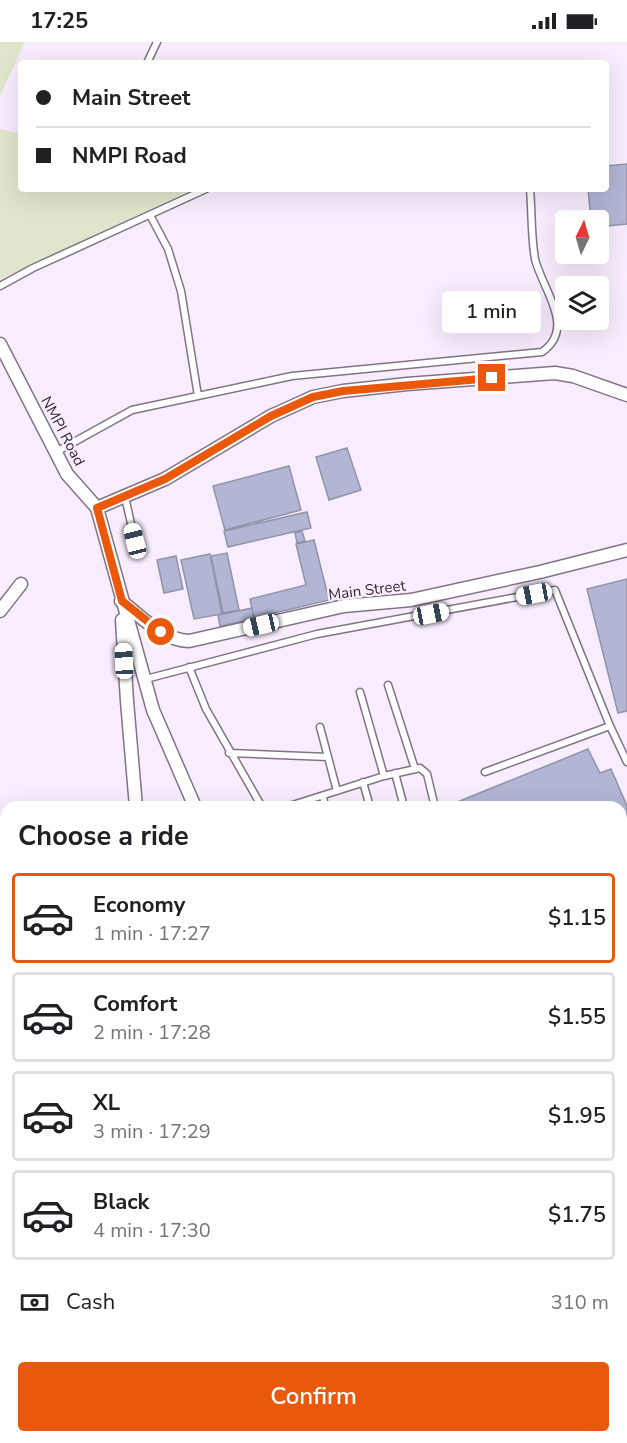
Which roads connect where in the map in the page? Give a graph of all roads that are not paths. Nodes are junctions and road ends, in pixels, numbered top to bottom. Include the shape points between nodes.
1 (157, 42) edge
2 (148, 60) edge
3 (200, 192) edge
4 (530, 192) edge
5 (150, 215) junction
6 (0, 286) edge
7 (0, 344) edge
8 (627, 395) edge
9 (198, 396) junction
10 (56, 452) junction
11 (125, 497) junction
12 (97, 508) junction
13 (135, 541) dead end
14 (627, 550) edge
15 (21, 584) dead end
16 (122, 601) junction
17 (0, 611) edge
18 (189, 667) junction
19 (146, 679) junction
20 (388, 685) dead end
21 (360, 692) dead end
22 (610, 726) junction
23 (320, 727) dead end
24 (624, 745) edge
25 (229, 753) junction
26 (328, 757) junction
27 (627, 762) edge
28 (415, 769) junction
29 (484, 772) dead end
30 (395, 773) junction
31 (384, 776) junction
32 (363, 782) junction
33 (337, 791) junction
34 (323, 796) junction
35 (135, 801) edge
36 (192, 801) edge
37 (258, 801) edge
38 (306, 801) edge
39 (324, 801) edge
40 (368, 801) edge
41 (402, 801) edge
42 (434, 801) edge

1 - 2 lane
3 - 5 lane
4 - 9 lane via 536,259 557,324 557,336 542,352 292,376
5 - 6 lane
5 - 9 lane via 168,249 181,291
7 - 10 street, NMPI Road
8 - 11 street via 555,373 327,393 288,407 165,479
9 - 10 lane via 132,410
10 - 12 street, NMPI Road via 68,474
11 - 12 street
11 - 13 lane
12 - 16 street
14 - 16 street, Main Street via 411,600 344,606 189,641 168,637
15 - 17 street
16 - 19 street
16 - 35 street
18 - 19 lane
18 - 22 lane via 317,634 555,590
18 - 25 lane
19 - 36 street via 153,710
20 - 28 lane
21 - 31 lane
22 - 24 lane
22 - 29 lane
23 - 26 lane
24 - 27 lane
25 - 26 lane
25 - 37 lane
26 - 33 lane
28 - 30 lane
28 - 42 lane via 427,774
30 - 31 lane
30 - 41 lane
31 - 32 lane
32 - 33 lane
32 - 40 lane
33 - 34 lane
34 - 38 lane
34 - 39 lane

